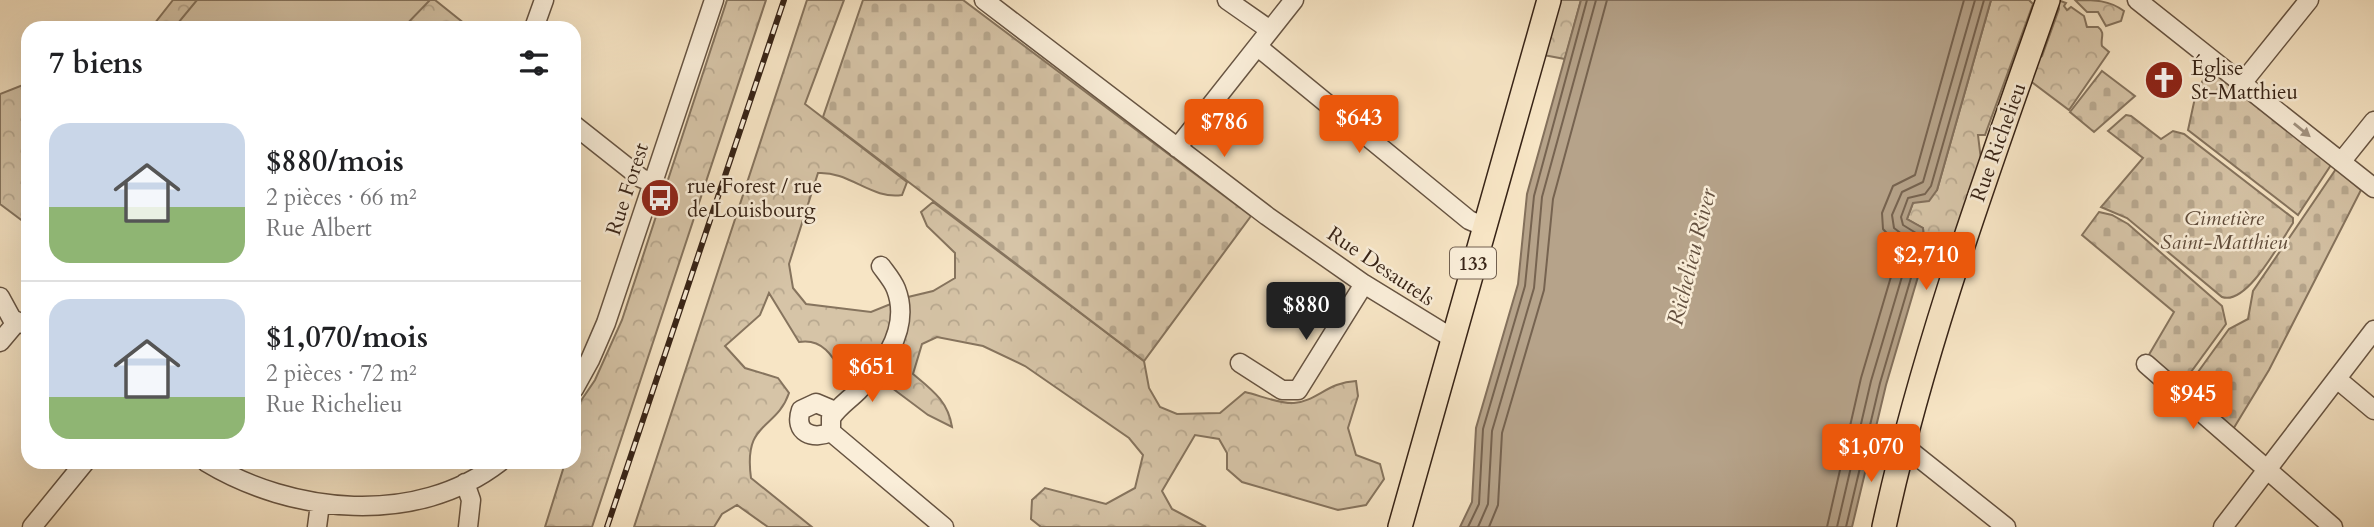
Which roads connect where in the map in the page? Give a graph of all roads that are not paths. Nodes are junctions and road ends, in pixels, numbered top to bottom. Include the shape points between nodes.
1 (544, 0) edge
2 (714, 0) edge
3 (985, 0) edge
4 (1227, 0) edge
5 (1294, 0) edge
6 (1549, 0) edge
7 (2048, 0) edge
8 (2309, 0) edge
9 (2143, 2) edge
10 (536, 21) edge
11 (1270, 30) junction
12 (1258, 47) junction
13 (2243, 82) junction
14 (2374, 121) edge
15 (581, 131) edge
16 (1177, 148) junction
17 (2342, 162) junction
18 (653, 183) junction
19 (2374, 188) edge
20 (1483, 226) junction
21 (881, 266) dead end
22 (1364, 284) junction
23 (0, 297) edge
24 (21, 323) edge
25 (21, 325) edge
26 (2374, 330) edge
27 (1452, 338) junction
28 (0, 342) edge
29 (1240, 363) dead end
30 (2146, 364) dead end
31 (581, 375) edge
32 (2337, 379) junction
33 (2374, 410) edge
34 (835, 411) junction
35 (831, 432) junction
36 (1901, 449) junction
37 (79, 469) edge
38 (220, 469) edge
39 (488, 469) edge
40 (2266, 471) junction
41 (464, 483) junction
42 (320, 504) junction
43 (32, 527) edge
44 (317, 527) edge
45 (468, 527) edge
46 (944, 527) edge
47 (1400, 527) edge
48 (1884, 527) edge
49 (2006, 527) edge
50 (2223, 527) edge
51 (2333, 527) edge

1 - 10 street
2 - 18 street, Rue Forest
3 - 16 street, Rue Desautels
4 - 11 street
5 - 11 street
6 - 20 main road, 133
7 - 36 main road, Rue Richelieu via 1979,195
8 - 13 street
9 - 13 street
11 - 12 street
12 - 16 street
12 - 20 street via 1469,220
13 -> 17 street
14 - 17 street
15 - 18 street
16 - 22 street, Rue Desautels
17 - 19 street
18 - 31 street, Rue Forest via 597,345
20 - 27 main road, 133
21 - 34 street via 896,289 900,309 895,338 874,374
22 - 27 street, Rue Desautels
22 - 29 street via 1298,390 1282,390
23 - 24 street
25 - 28 street
26 - 32 street
27 - 47 main road, 133
30 - 40 street
32 - 33 street
32 - 40 street
34 - 35 street
34 - 35 street via 816,403 800,410 798,419 806,434
35 - 46 street
36 - 48 main road, Rue Richelieu
36 - 49 street via 1913,453
37 - 43 street
38 - 42 street via 266,491
39 - 41 street
40 - 50 street
40 - 51 street
41 - 42 street via 393,502
41 - 45 street via 471,500
42 - 44 street

